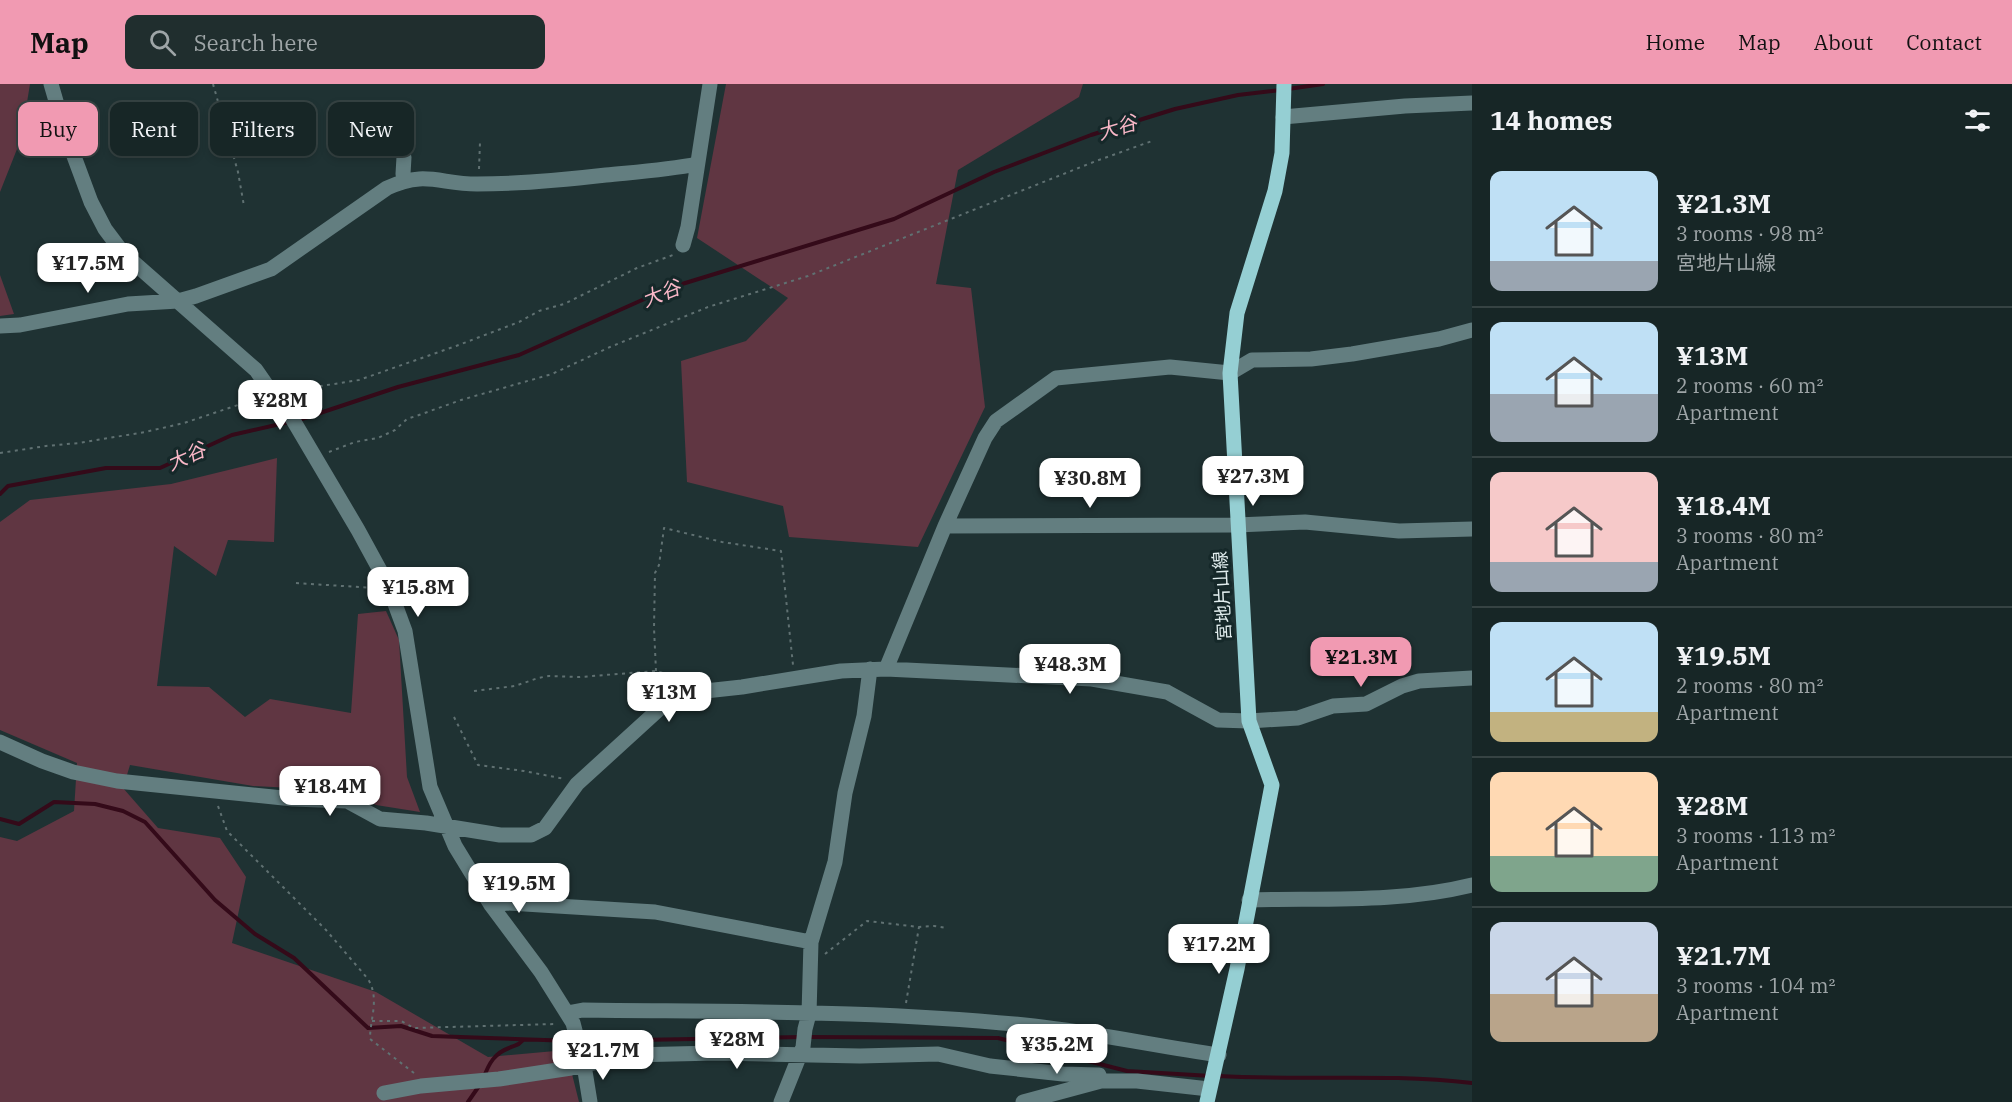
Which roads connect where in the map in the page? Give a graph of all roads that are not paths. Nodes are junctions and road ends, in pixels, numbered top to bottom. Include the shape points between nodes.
1 (51, 84) edge
2 (710, 84) edge
3 (1284, 84) edge
4 (1472, 103) edge
5 (1283, 114) junction
6 (404, 157) dead end
7 (697, 164) junction
8 (406, 180) junction
9 (683, 245) road end
10 (178, 301) junction
11 (0, 326) edge
12 (1472, 330) edge
13 (1230, 373) junction
14 (1237, 525) junction
15 (945, 526) junction
16 (1472, 529) edge
17 (878, 669) junction
18 (1472, 678) edge
19 (1249, 721) junction
20 (0, 742) edge
21 (447, 827) junction
22 (1472, 885) edge
23 (1249, 900) junction
24 (491, 905) junction
25 (811, 942) junction
26 (809, 1014) junction
27 (570, 1018) junction
28 (799, 1055) junction
29 (1218, 1060) junction
30 (584, 1065) junction
31 (1101, 1081) junction
32 (384, 1093) dead end
33 (1208, 1095) edge
34 (590, 1102) edge
35 (781, 1102) edge
36 (1023, 1102) edge

1 - 10 street via 65,132 105,229 123,253
2 - 7 street
3 - 5 main road, 宮地片山線
4 - 5 street
5 - 13 main road, 宮地片山線 via 1282,153 1275,191 1237,313
6 - 8 street
7 - 8 street via 556,180 479,184 429,178
7 - 9 street
8 - 10 street via 387,188 271,269
10 - 11 street via 128,304
10 - 21 street via 256,370 278,398 388,585 405,631 430,787
12 - 13 street via 1352,354 1252,360
13 - 14 main road, 宮地片山線
13 - 15 street via 1170,367 1056,378 996,421
14 - 15 street
14 - 16 street via 1305,522 1399,531
14 - 19 main road, 宮地片山線
15 - 17 street
17 - 19 street via 1092,679 1167,692 1218,720
17 - 21 street via 687,693 668,701 577,784 545,828 531,836
17 - 25 street via 845,793 835,862
18 - 19 street via 1419,681 1366,704 1333,706 1298,718
19 - 23 main road, 宮地片山線 via 1272,784
20 - 21 street via 42,762 117,781 347,801 380,819
21 - 24 street
22 - 23 street via 1404,896
23 - 29 main road, 宮地片山線
24 - 25 street via 655,912
24 - 27 street
25 - 26 street
26 - 27 street via 583,1010
26 - 28 street
26 - 29 street via 1034,1026
27 - 30 street
28 - 30 street via 630,1055
28 - 31 street via 938,1054 990,1066 1099,1075
28 - 35 street
29 - 33 main road, 宮地片山線
30 - 32 street
30 - 34 street
31 - 33 street via 1137,1081
31 - 36 street

